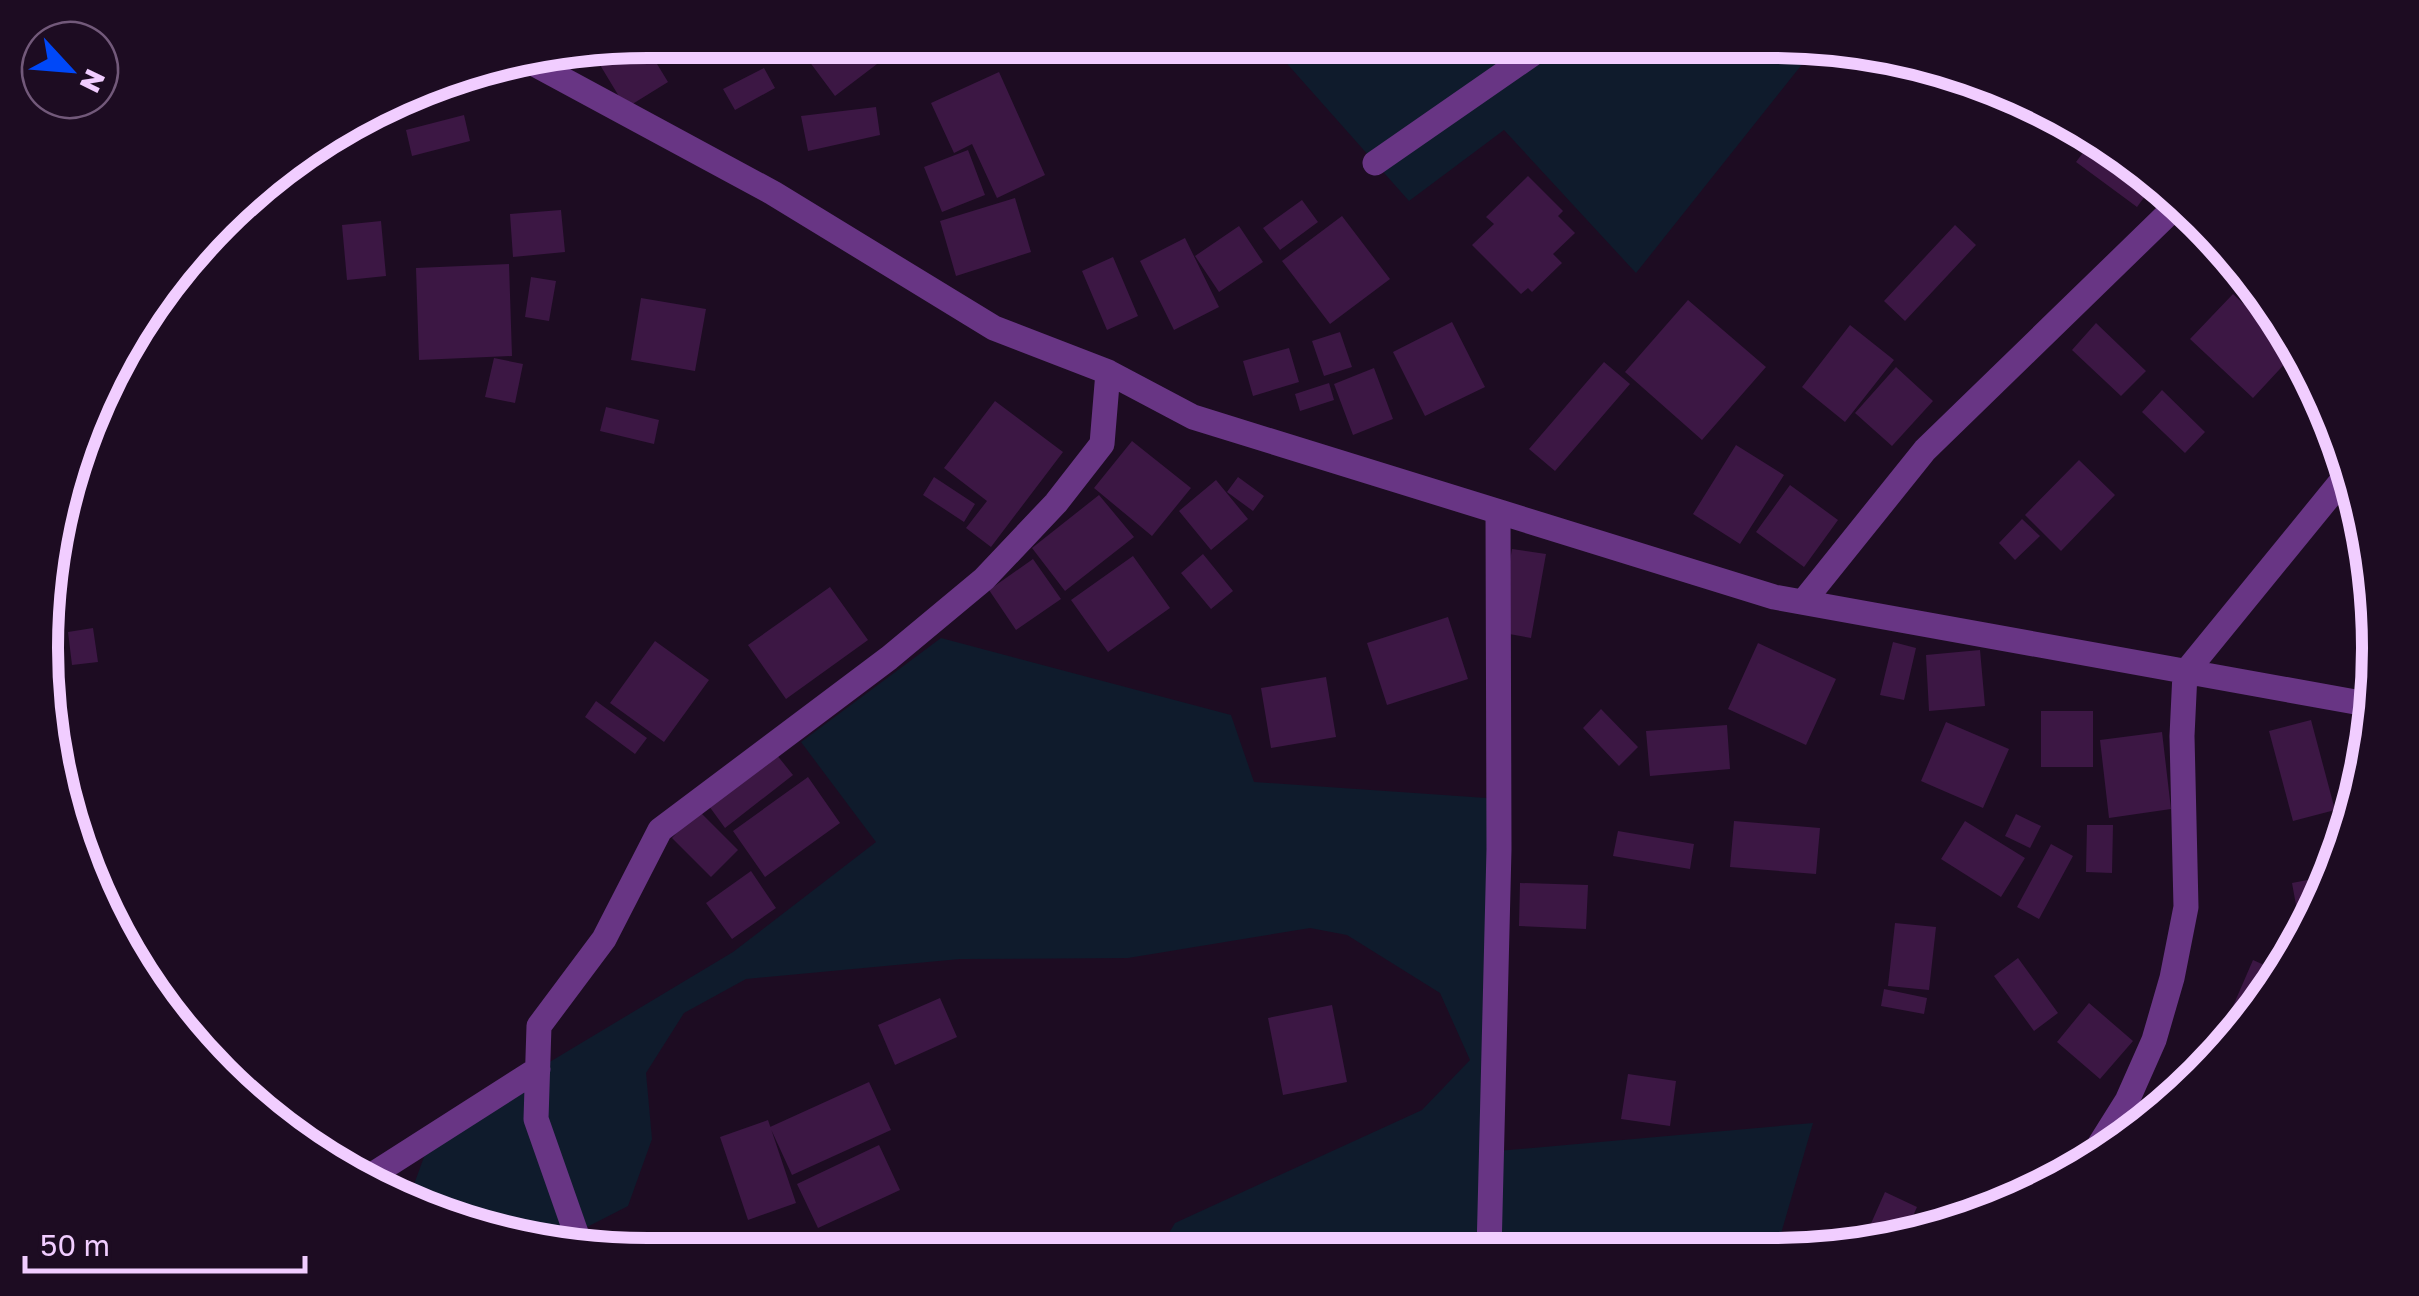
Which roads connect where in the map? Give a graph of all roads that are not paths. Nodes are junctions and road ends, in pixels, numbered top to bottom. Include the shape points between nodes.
1 (1526, 58) edge
2 (541, 68) edge
3 (1375, 163) dead end
4 (2169, 212) edge
5 (1108, 372) junction
6 (2338, 485) edge
7 (1498, 512) junction
8 (1803, 602) junction
9 (2185, 673) junction
10 (2358, 703) edge
11 (538, 1068) junction
12 (2107, 1133) edge
13 (376, 1172) edge
14 (576, 1234) edge
15 (1488, 1238) edge

1 - 3 street
2 - 5 street via 772,194 994,328
4 - 8 street via 1926,450
5 - 7 street via 1193,417
5 - 11 street via 1102,444 984,579 660,830 604,939 539,1026
6 - 9 street
7 - 8 street
7 - 15 street via 1499,849
8 - 9 street
9 - 10 street
9 - 12 street via 2186,907 2154,1040
11 - 13 street
11 - 14 street via 536,1119

